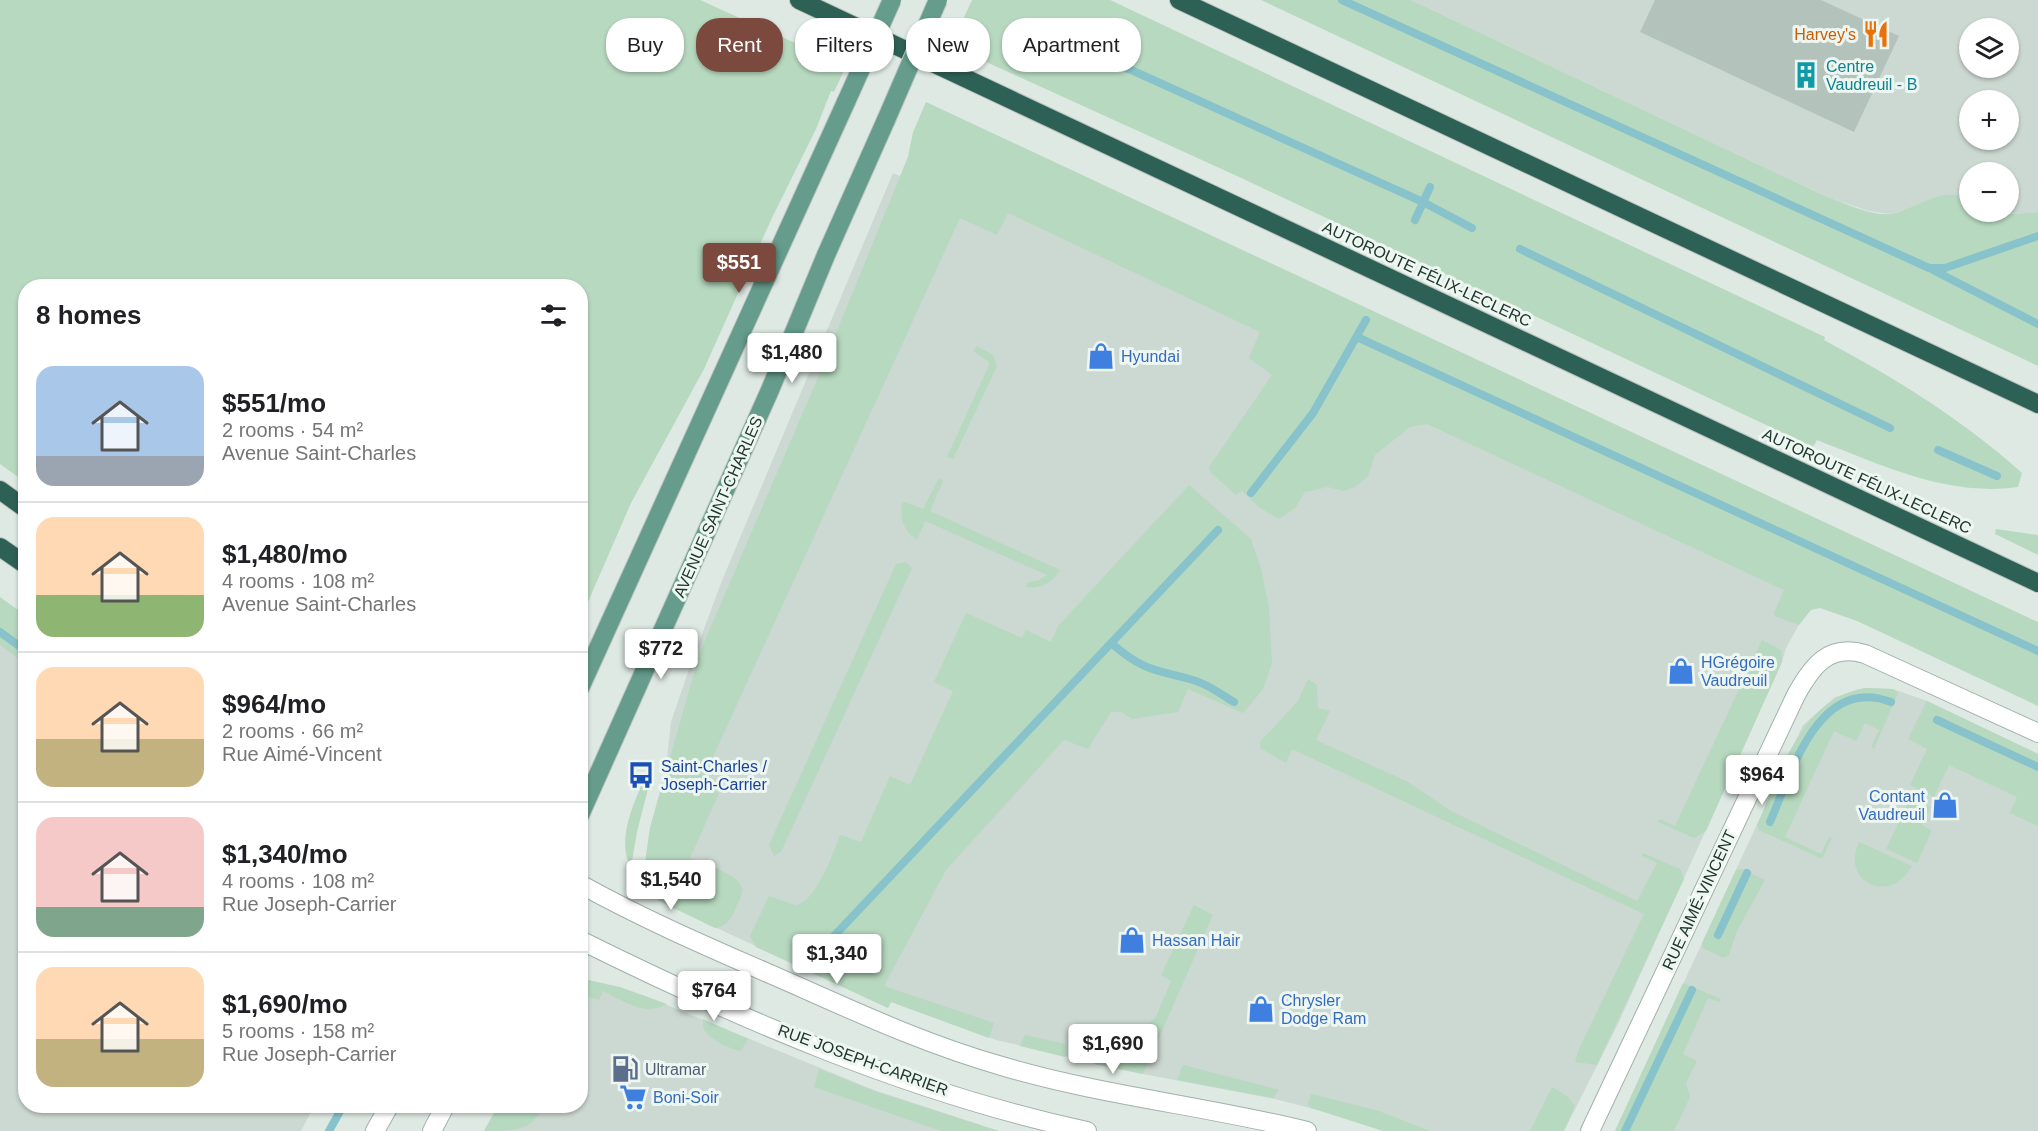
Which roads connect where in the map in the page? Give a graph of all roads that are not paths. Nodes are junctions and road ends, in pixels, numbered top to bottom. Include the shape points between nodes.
1 (799, 0) edge
2 (892, 0) edge
3 (938, 0) edge
4 (1179, 0) edge
5 (2038, 404) edge
6 (0, 490) edge
7 (18, 503) edge
8 (0, 547) edge
9 (18, 559) edge
10 (2038, 583) edge
11 (588, 670) edge
12 (2038, 733) edge
13 (588, 797) edge
14 (588, 888) edge
15 (588, 944) edge
16 (385, 1113) edge
17 (441, 1113) edge
18 (375, 1131) edge
19 (432, 1131) edge
20 (1087, 1131) edge
21 (1307, 1131) edge
22 (1590, 1131) edge

1 - 10 highway, AUTOROUTE FÉLIX-LECLERC
2 - 11 main road, bridge
3 - 13 main road, AVENUE SAINT-CHARLES, bridge
4 - 5 highway
6 - 7 highway
8 - 9 highway
12 - 22 street, RUE AIMÉ-VINCENT via 1853,650 1839,651 1817,662 1796,695
14 - 21 street via 727,957 947,1048 1066,1082
15 - 20 street, RUE JOSEPH-CARRIER via 806,1042 1000,1109
16 - 18 street
17 - 19 street

